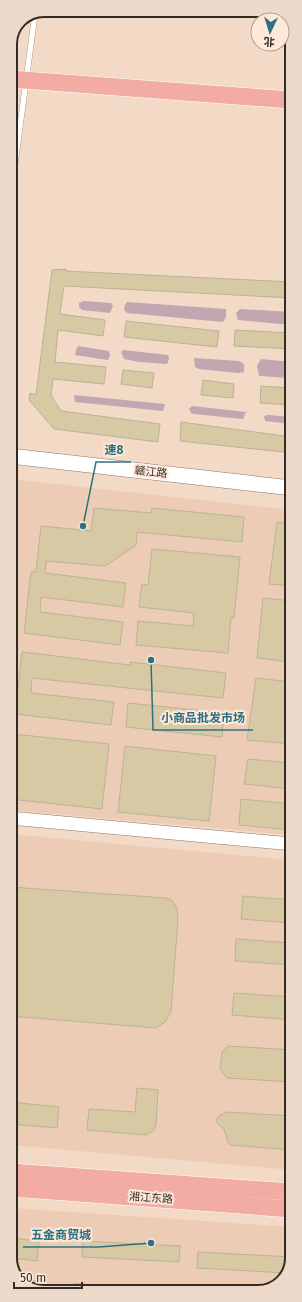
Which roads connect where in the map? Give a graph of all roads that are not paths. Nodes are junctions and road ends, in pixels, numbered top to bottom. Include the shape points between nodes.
1 (34, 19) edge
2 (17, 80) edge
3 (285, 100) edge
4 (17, 149) edge
5 (17, 457) edge
6 (285, 487) edge
7 (17, 819) edge
8 (285, 843) edge
9 (17, 1172) edge
10 (17, 1188) edge
11 (285, 1192) edge
12 (285, 1208) edge

1 - 4 lane
2 - 3 main road
5 - 6 main road, 赣江路
7 - 8 street
9 - 11 main road, 湘江东路
10 - 12 main road, 湘江东路

